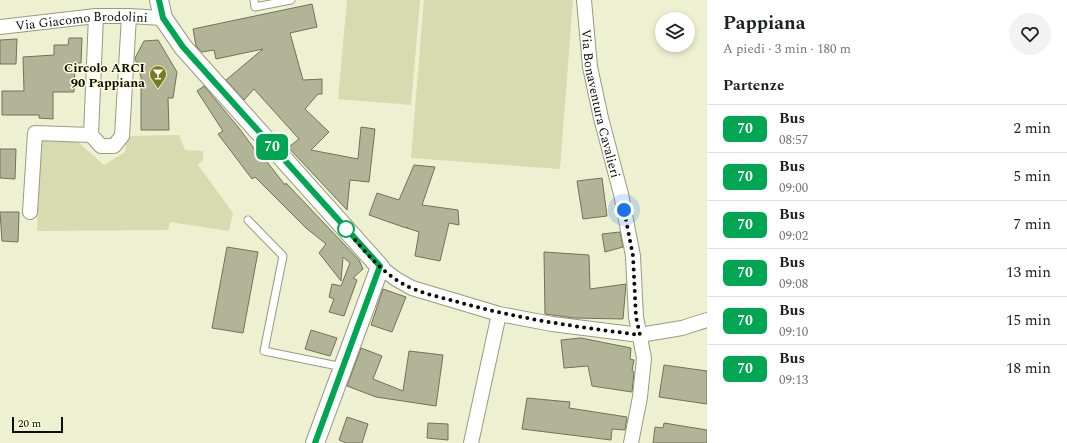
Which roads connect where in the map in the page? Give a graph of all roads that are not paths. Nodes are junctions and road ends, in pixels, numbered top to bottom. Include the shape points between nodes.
1 (159, 0) edge
2 (254, 0) edge
3 (291, 0) edge
4 (584, 0) edge
5 (96, 16) junction
6 (129, 16) junction
7 (163, 18) junction
8 (0, 26) edge
9 (91, 135) junction
10 (30, 212) dead end
11 (248, 220) dead end
12 (380, 266) junction
13 (499, 314) junction
14 (707, 320) edge
15 (640, 335) junction
16 (343, 367) junction
17 (315, 443) edge
18 (471, 443) edge
19 (631, 443) edge

1 - 7 street
2 - 3 lane via 255,7
4 - 15 street, Via Bonaventura Cavalieri via 590,67 621,194 633,256 636,317
5 - 6 street, Via Giacomo Brodolini
5 - 8 street, Via Giacomo Brodolini
5 - 9 street
6 - 7 street, Via Giacomo Brodolini
6 - 9 street via 122,136 114,146 101,146
7 - 12 street via 183,47
9 - 10 street via 35,133
11 - 16 lane via 283,256 264,351
12 - 13 street via 396,280 412,288
12 - 16 street
13 - 15 street via 552,324
13 - 18 street
14 - 15 street via 682,328
15 - 19 street, Via Bonaventura Cavalieri via 644,358
16 - 17 street

